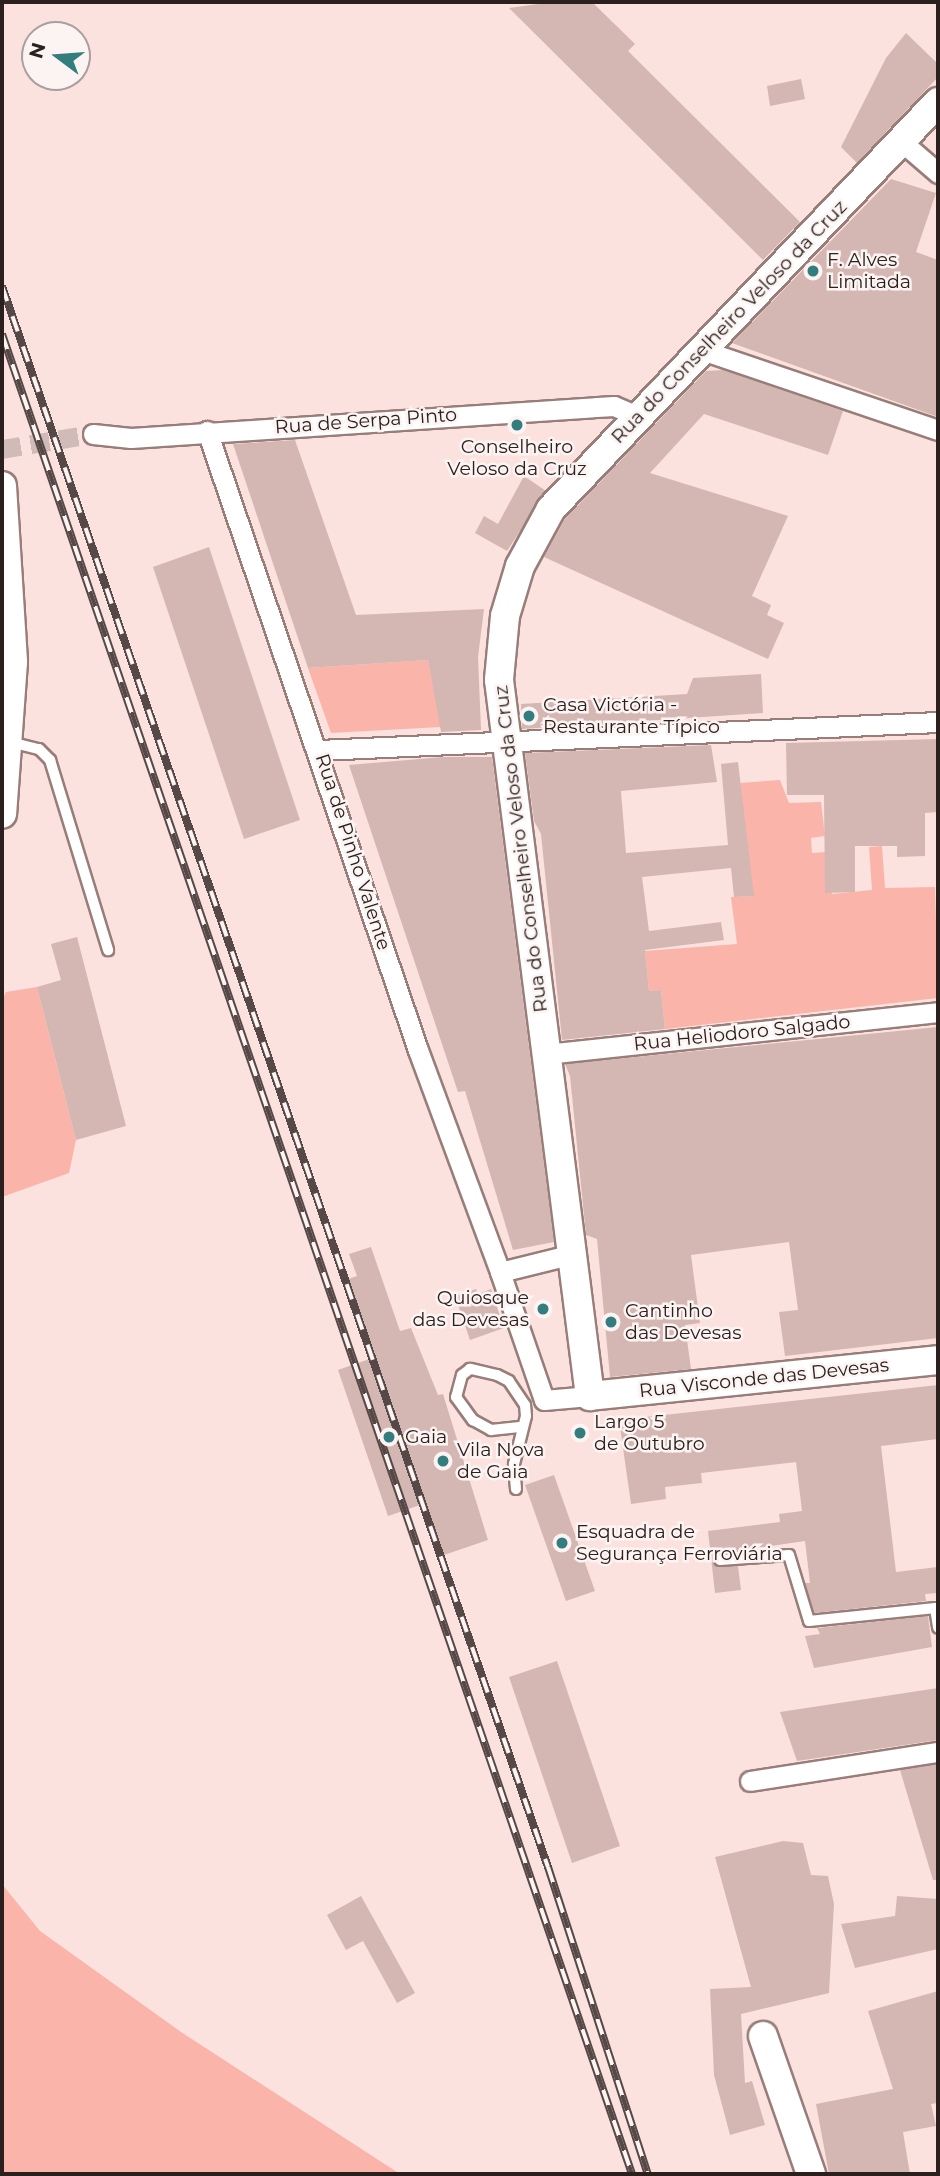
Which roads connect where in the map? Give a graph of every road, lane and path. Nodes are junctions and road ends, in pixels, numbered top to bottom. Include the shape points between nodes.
1 (938, 103) edge
2 (902, 142) junction
3 (938, 173) edge
4 (702, 350) junction
5 (638, 416) junction
6 (207, 430) junction
7 (938, 430) edge
8 (93, 434) tunnel mouth
9 (2, 486) edge
10 (5, 539) edge
11 (6, 588) edge
12 (938, 722) edge
13 (9, 742) junction
14 (505, 742) junction
15 (320, 750) junction
16 (2, 814) edge
17 (108, 950) dead end
18 (938, 1012) edge
19 (546, 1054) junction
20 (573, 1254) junction
21 (500, 1272) junction
22 (938, 1360) edge
23 (590, 1396) junction
24 (534, 1403) junction
25 (522, 1427) junction
26 (516, 1489) dead end
27 (720, 1560) dead end
28 (938, 1628) edge
29 (938, 1752) edge
30 (750, 1781) dead end
31 (763, 2036) dead end
32 (811, 2174) edge

1 - 2 main road, Rua do Conselheiro Veloso da Cruz
2 - 3 street
2 - 4 main road, Rua do Conselheiro Veloso da Cruz
4 - 5 main road, Rua do Conselheiro Veloso da Cruz
4 - 7 street
5 - 6 street, Rua de Serpa Pinto via 614,406
5 - 14 main road, Rua do Conselheiro Veloso da Cruz via 551,509 520,566 505,616 500,668
6 - 8 street, Rua de Serpa Pinto via 131,438
6 - 15 street, Rua de Pinho Valente
9 - 10 main road
10 - 11 main road
11 - 13 main road
12 - 14 street
13 - 16 main road
13 - 17 lane via 39,749 50,760
14 - 15 street
14 - 19 main road, Rua do Conselheiro Veloso da Cruz
15 - 21 street, Rua de Pinho Valente via 418,1049
18 - 19 street, Rua Heliodoro Salgado
19 - 20 main road, Rua do Conselheiro Veloso da Cruz
20 - 21 street
20 - 23 main road
21 - 24 street
22 - 23 main road, Rua Visconde das Devesas
23 - 24 street
24 - 25 lane
24 - 25 lane via 509,1381 482,1370 470,1369 455,1385 472,1420 491,1430
25 - 26 lane via 514,1464
27 - 28 lane via 789,1555 809,1622 935,1608
29 - 30 street
31 - 32 main road

